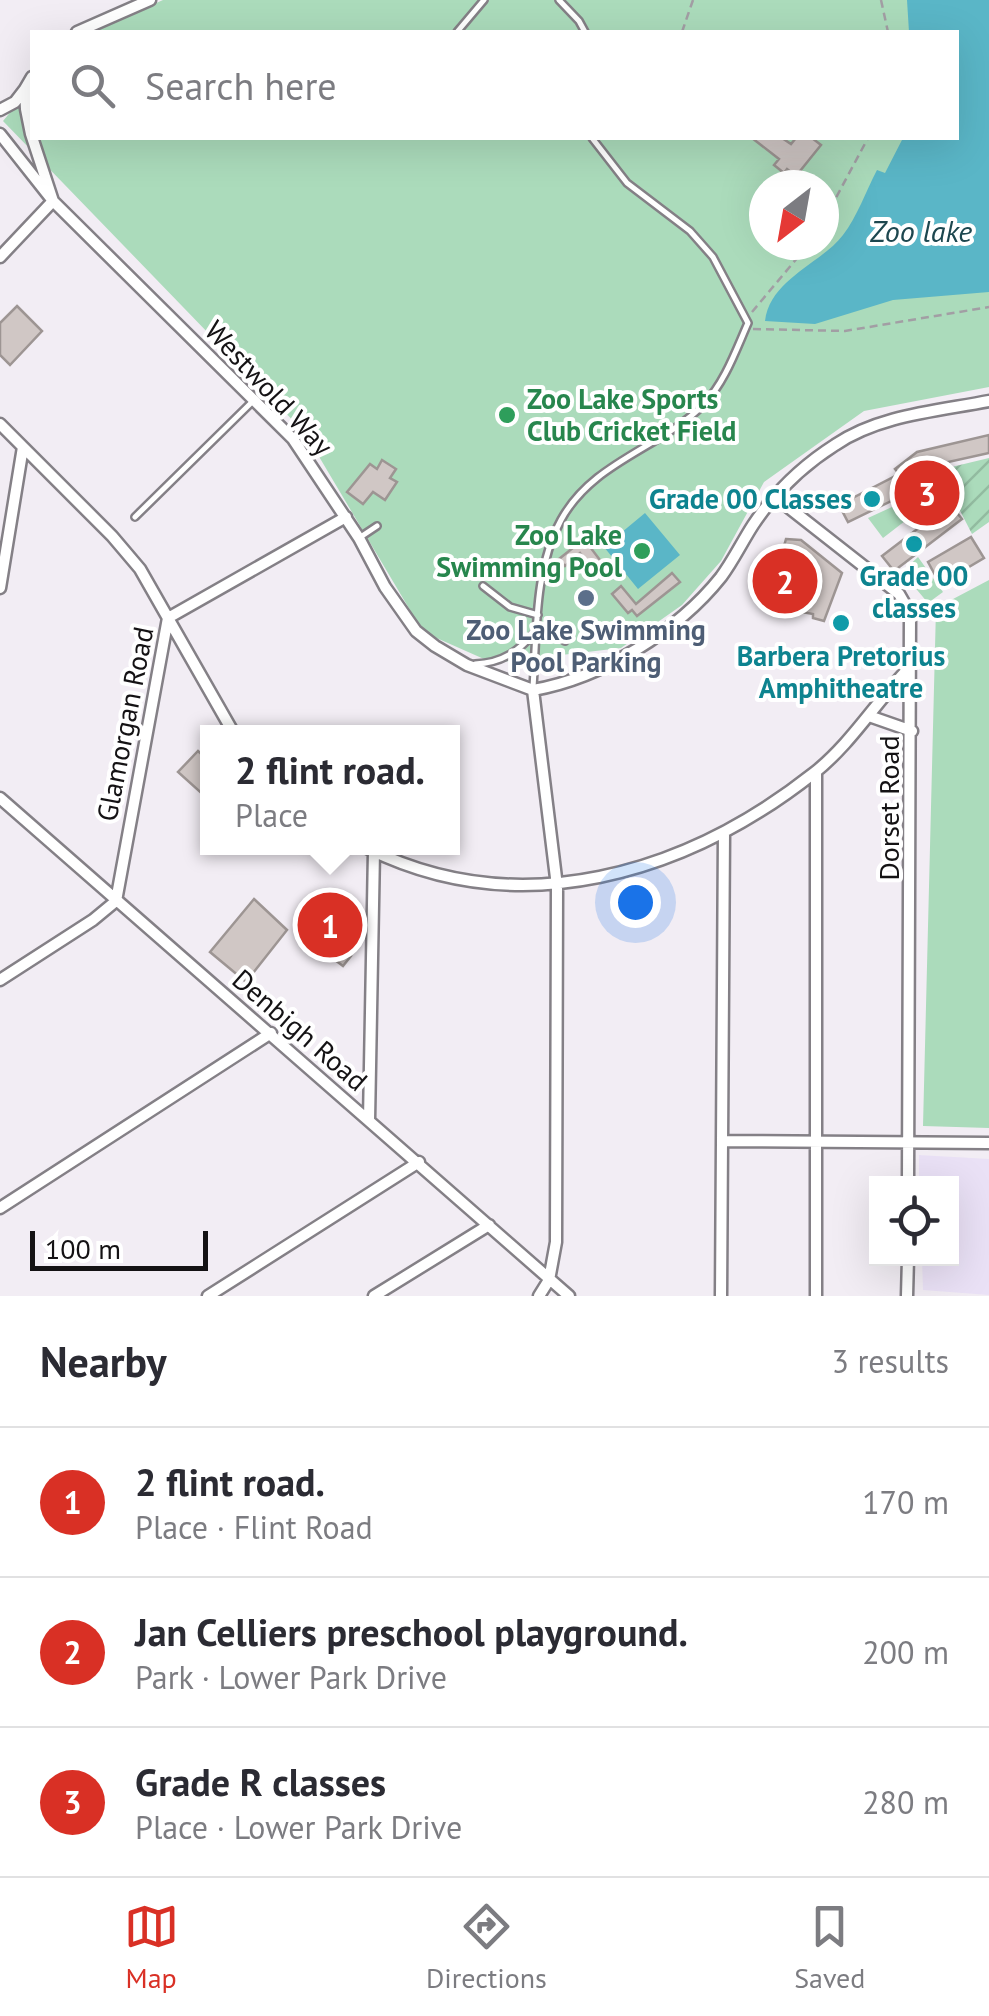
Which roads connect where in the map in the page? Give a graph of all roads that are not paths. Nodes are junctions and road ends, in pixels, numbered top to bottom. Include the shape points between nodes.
1 (150, 0) edge
2 (484, 0) edge
3 (559, 0) edge
4 (82, 30) edge
5 (459, 30) edge
6 (584, 30) edge
7 (30, 80) edge
8 (25, 89) junction
9 (0, 110) edge
10 (30, 126) edge
11 (0, 134) edge
12 (33, 140) edge
13 (594, 140) edge
14 (53, 201) junction
15 (0, 257) edge
16 (254, 400) junction
17 (989, 400) edge
18 (0, 424) edge
19 (23, 447) junction
20 (774, 496) junction
21 (136, 516) dead end
22 (346, 517) junction
23 (377, 526) dead end
24 (359, 538) junction
25 (483, 586) dead end
26 (0, 588) edge
27 (538, 615) junction
28 (168, 618) junction
29 (537, 630) junction
30 (564, 641) dead end
31 (467, 665) junction
32 (911, 666) junction
33 (533, 690) junction
34 (869, 716) junction
35 (229, 725) edge
36 (912, 731) junction
37 (816, 772) junction
38 (0, 798) edge
39 (724, 832) junction
40 (370, 855) edge
41 (384, 855) edge
42 (557, 886) junction
43 (116, 900) junction
44 (0, 980) edge
45 (270, 1033) junction
46 (369, 1120) junction
47 (723, 1141) junction
48 (816, 1142) junction
49 (909, 1143) junction
50 (989, 1143) edge
51 (419, 1162) junction
52 (908, 1176) edge
53 (0, 1208) edge
54 (488, 1225) junction
55 (908, 1266) edge
56 (549, 1280) junction
57 (208, 1296) edge
58 (374, 1296) edge
59 (539, 1296) edge
60 (568, 1296) edge
61 (722, 1296) edge
62 (816, 1296) edge
63 (907, 1296) edge

1 - 4 street
2 - 5 lane
3 - 6 lane
7 - 8 street
8 - 9 street
8 - 10 street, Westwold Way
11 - 14 street
12 - 14 street, Westwold Way
13 - 27 lane via 627,183 713,257 748,323 702,406 617,462 566,512 546,558
14 - 15 street
14 - 16 street, Westwold Way
16 - 21 lane
16 - 22 street, Westwold Way via 293,439
17 - 20 street via 863,429 817,457
18 - 19 street
19 - 26 street
19 - 28 street via 125,550
20 - 32 street, Dorset Road via 904,600
20 - 33 street via 728,568 680,620 630,653
22 - 24 street, Westwold Way
22 - 28 street, Glamorgan Road
23 - 24 lane
24 - 31 street, Westwold Way via 409,622
25 - 27 lane via 510,607
27 - 29 lane
28 - 35 street
28 - 43 street, Glamorgan Road
29 - 30 lane
29 - 31 lane via 513,654
29 - 33 lane
31 - 33 street, Westwold Way
32 - 34 street
32 - 36 street, Dorset Road
33 - 42 street
34 - 36 street
34 - 37 street
36 - 49 street, Dorset Road
37 - 39 street
37 - 48 street
38 - 43 street, Denbigh Road
39 - 42 street via 668,858
39 - 47 street
40 - 46 street
41 - 42 street via 455,879
42 - 56 street via 556,1242
43 - 44 street
43 - 45 street, Denbigh Road
45 - 46 street, Denbigh Road
45 - 53 street
46 - 51 street, Denbigh Road
47 - 48 street
47 - 61 street
48 - 49 street
48 - 62 street
49 - 50 street
49 - 52 street, Dorset Road
51 - 54 street, Denbigh Road
51 - 57 street
54 - 56 street, Denbigh Road
54 - 58 street
55 - 63 street
56 - 59 street
56 - 60 street, Denbigh Road

